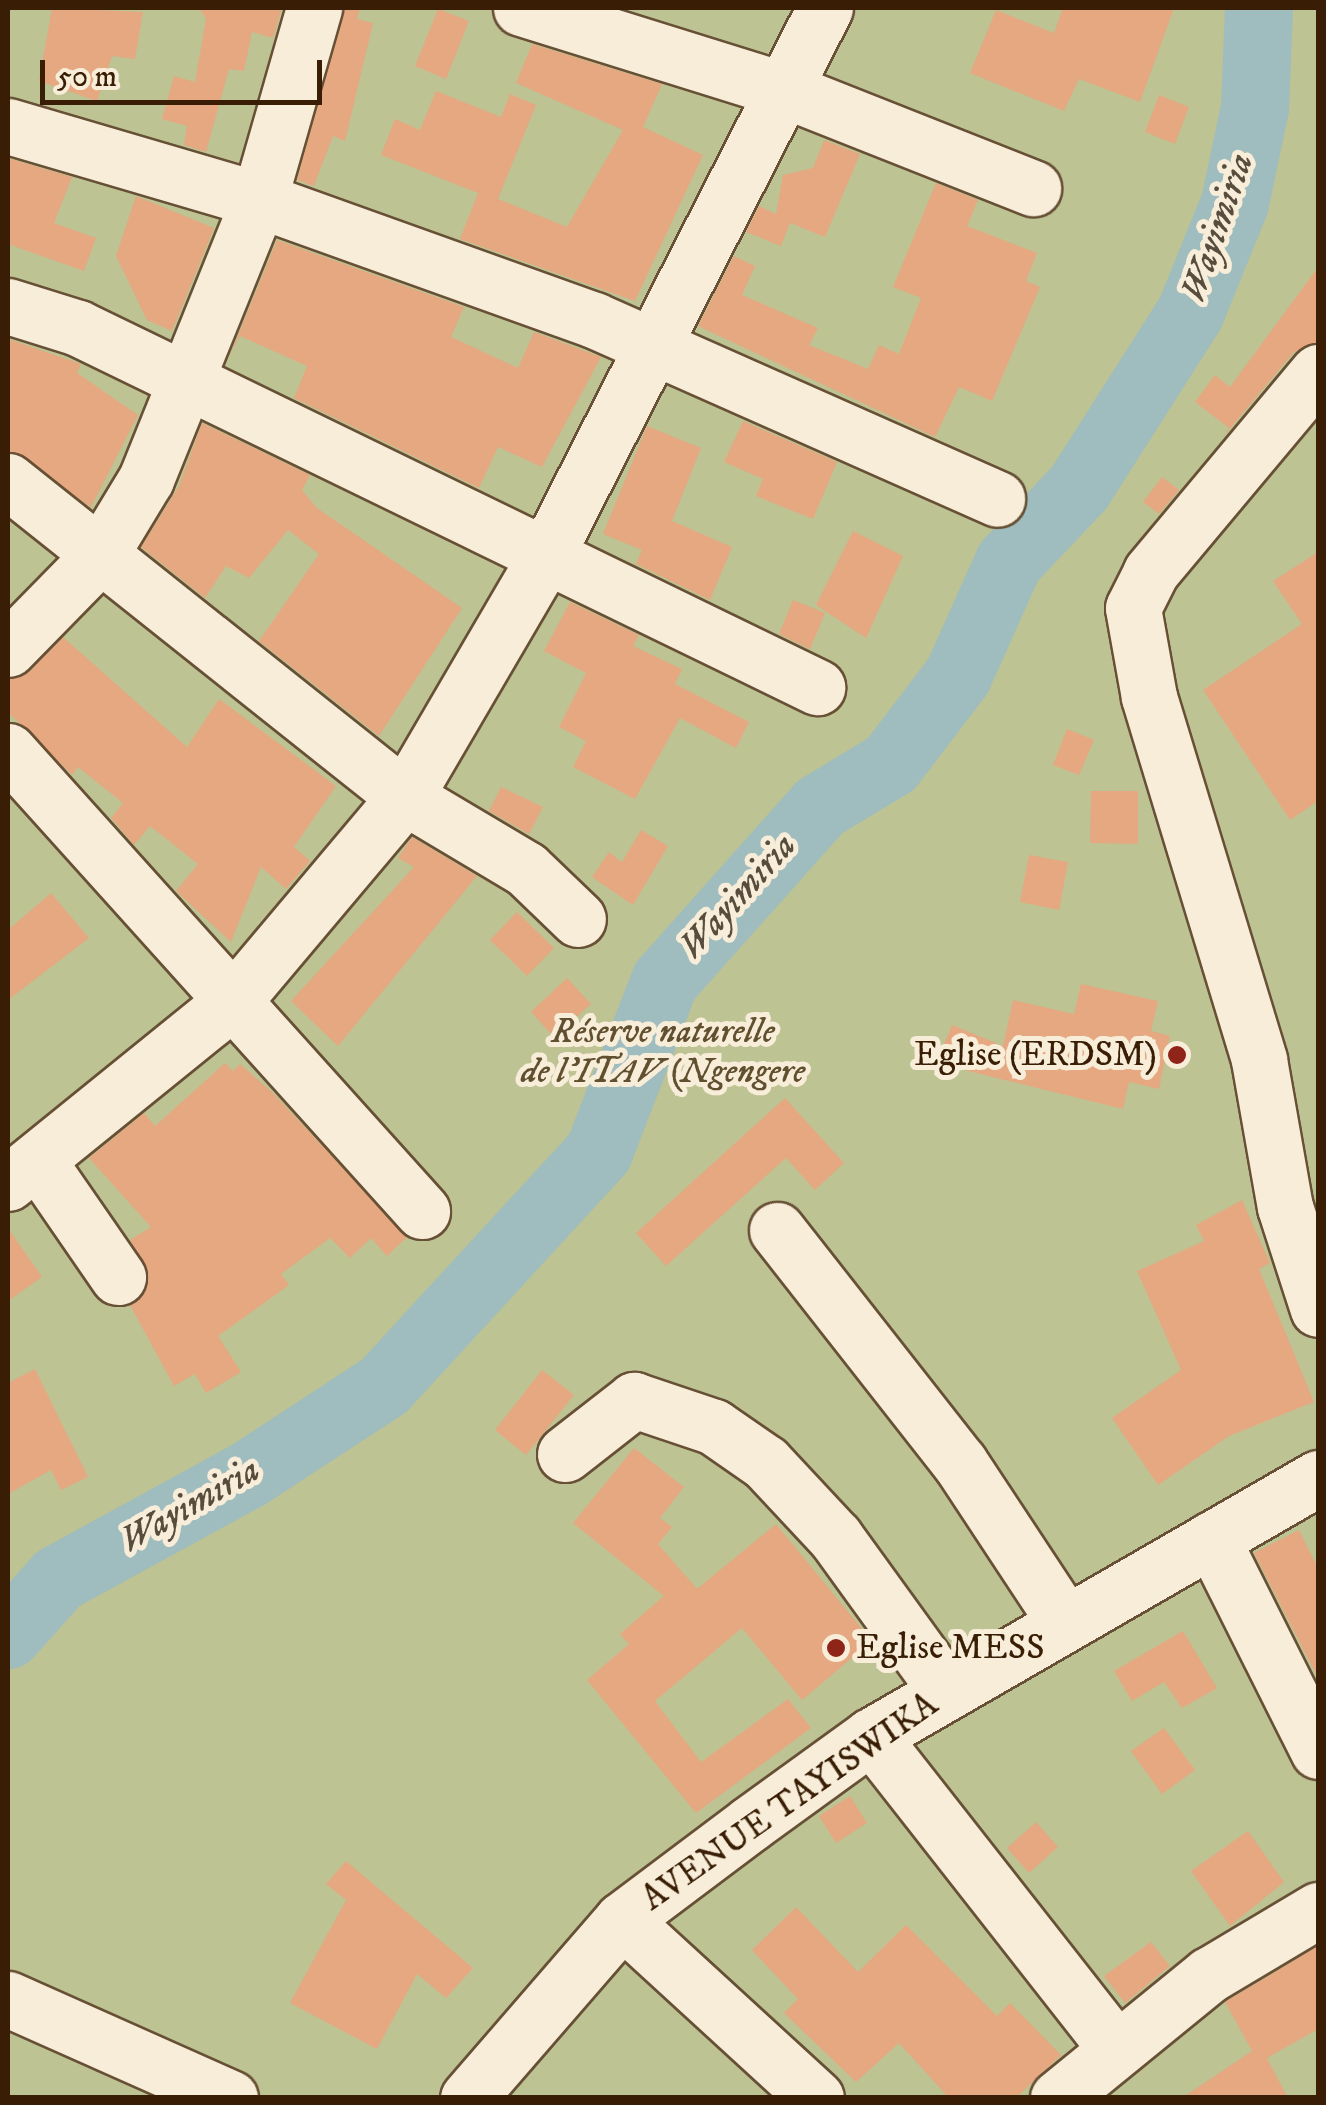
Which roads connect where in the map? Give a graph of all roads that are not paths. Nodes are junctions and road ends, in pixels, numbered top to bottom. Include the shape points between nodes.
1 (314, 8) edge
2 (521, 8) edge
3 (826, 8) edge
4 (785, 90) junction
5 (8, 126) edge
6 (1033, 188) dead end
7 (259, 200) junction
8 (8, 306) edge
9 (649, 344) junction
10 (1318, 372) edge
11 (188, 380) junction
12 (8, 481) edge
13 (997, 499) dead end
14 (100, 555) junction
15 (545, 558) junction
16 (8, 649) edge
17 (817, 688) dead end
18 (8, 751) edge
19 (405, 797) junction
20 (578, 919) dead end
21 (234, 1000) junction
22 (23, 1172) edge
23 (422, 1211) dead end
24 (777, 1230) dead end
25 (118, 1277) dead end
26 (1318, 1309) edge
27 (565, 1454) dead end
28 (1318, 1478) edge
29 (1212, 1539) junction
30 (1064, 1621) junction
31 (947, 1692) junction
32 (870, 1736) junction
33 (1318, 1751) edge
34 (1318, 1910) edge
35 (622, 1920) junction
36 (8, 2000) edge
37 (1116, 2048) junction
38 (230, 2098) edge
39 (468, 2098) edge
40 (816, 2098) edge
41 (1058, 2098) edge

1 - 7 street
2 - 4 street
3 - 4 street
4 - 6 street
4 - 9 street
5 - 7 street
7 - 9 street
7 - 11 street
8 - 11 street
9 - 13 street
9 - 15 street
10 - 26 street via 1151,572 1133,608 1149,698 1258,1060 1285,1206
11 - 14 street via 146,479
11 - 15 street
12 - 14 street
14 - 16 street
14 - 19 street
15 - 17 street
15 - 19 street
18 - 21 street
19 - 20 street via 526,870
19 - 21 street
21 - 22 street
21 - 23 street
22 - 25 street
24 - 30 street via 960,1463
27 - 31 street via 634,1400 714,1427 766,1463 835,1538
28 - 29 street, AVENUE TAYISWIKA
29 - 30 street, AVENUE TAYISWIKA
29 - 33 street
30 - 31 street, AVENUE TAYISWIKA
31 - 32 street, AVENUE TAYISWIKA
32 - 35 street, AVENUE TAYISWIKA
32 - 37 street
34 - 37 street via 1209,1975
35 - 39 street, AVENUE TAYISWIKA
35 - 40 street
36 - 38 street
37 - 41 street

